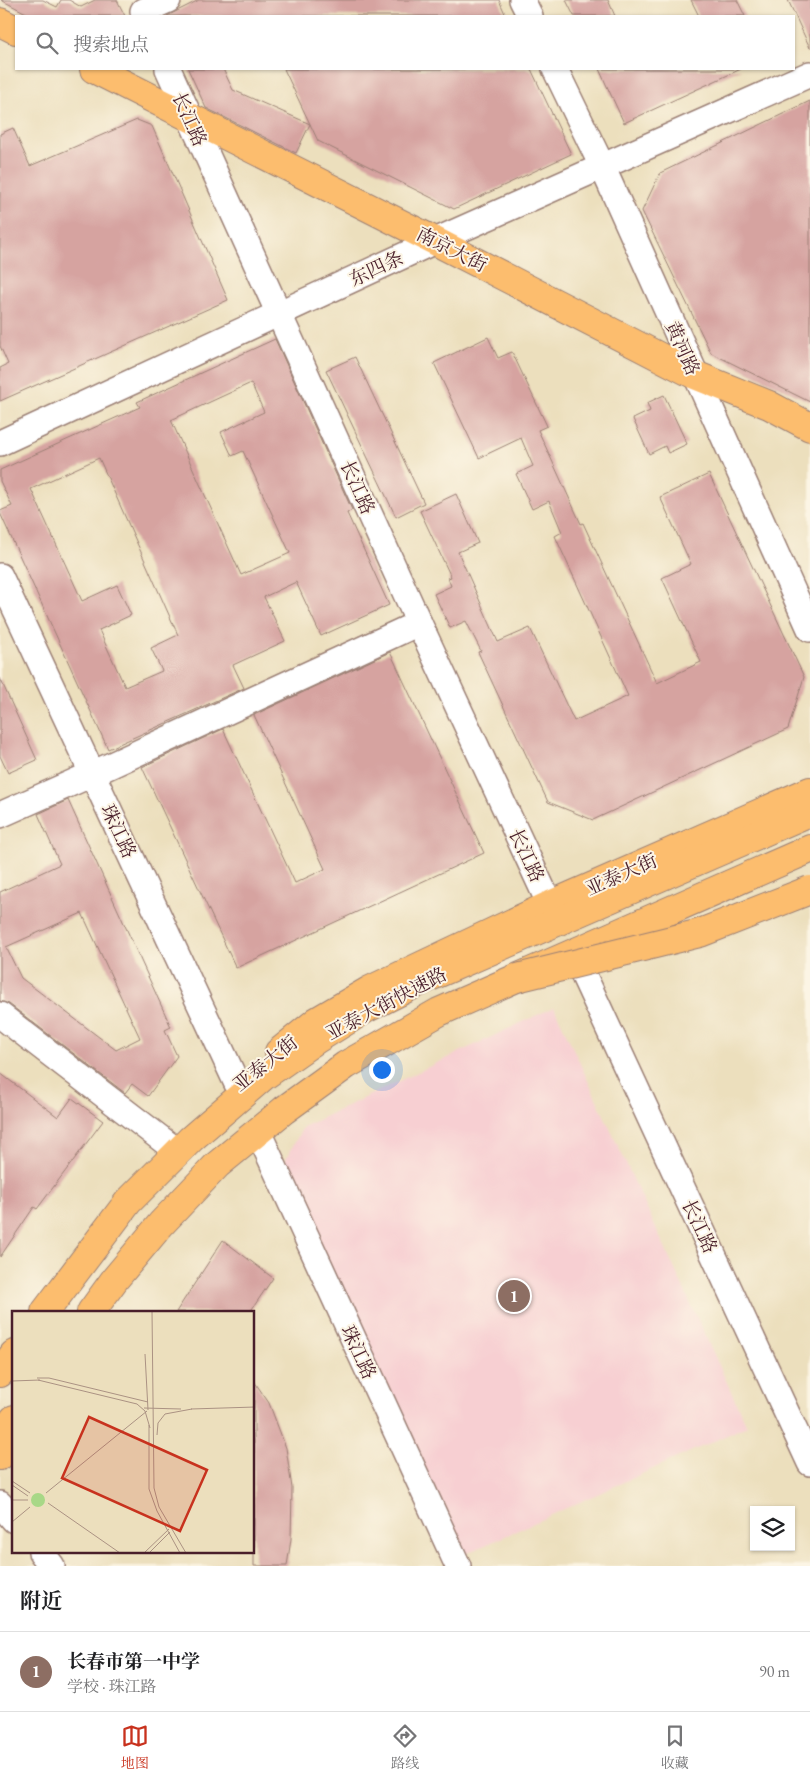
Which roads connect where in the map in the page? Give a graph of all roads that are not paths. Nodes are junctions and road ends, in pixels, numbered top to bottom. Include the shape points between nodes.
1 (168, 0) edge
2 (522, 0) edge
3 (142, 9) edge
4 (530, 15) edge
5 (0, 22) edge
6 (15, 30) edge
7 (96, 70) edge
8 (168, 70) edge
9 (555, 70) edge
10 (810, 74) edge
11 (188, 115) junction
12 (602, 166) junction
13 (435, 241) junction
14 (280, 313) junction
15 (695, 375) junction
16 (810, 427) edge
17 (0, 443) edge
18 (0, 576) edge
19 (419, 623) junction
20 (810, 629) edge
21 (92, 774) junction
22 (810, 791) edge
23 (810, 812) edge
24 (0, 815) edge
25 (810, 849) edge
26 (810, 862) edge
27 (810, 890) edge
28 (550, 905) junction
29 (578, 963) junction
30 (517, 978) junction
31 (0, 1015) edge
32 (238, 1086) junction
33 (261, 1138) junction
34 (169, 1145) junction
35 (36, 1311) edge
36 (46, 1311) edge
37 (92, 1311) edge
38 (102, 1311) edge
39 (12, 1344) edge
40 (12, 1357) edge
41 (0, 1359) edge
42 (0, 1373) edge
43 (12, 1422) edge
44 (0, 1438) edge
45 (12, 1439) edge
46 (0, 1456) edge
47 (810, 1463) edge
48 (0, 1504) edge
49 (12, 1518) edge
50 (42, 1554) edge
51 (52, 1566) edge
52 (458, 1566) edge

1 - 3 street
2 - 4 street
5 - 6 main road
7 - 11 main road, 南京大街
8 - 11 street, 长江路
9 - 12 street, 黄河路
10 - 12 street, 东四条
11 - 13 main road, 南京大街
11 - 14 street, 长江路
12 - 13 street, 东四条
12 - 15 street, 黄河路
13 - 14 street, 东四条
13 - 15 main road, 南京大街
14 - 17 street, 东四条
14 - 19 street, 长江路
15 - 16 main road, 南京大街 via 769,405
15 - 20 street, 黄河路
18 - 21 street, 珠江路
19 - 21 street
19 - 28 street, 长江路
21 - 24 street
21 - 32 street, 珠江路
22 - 28 main road, 亚泰大街
23 - 36 main road, 亚泰大街快速路 via 423,980 367,1008 317,1040 264,1076 191,1139 128,1202
25 - 30 main road, 亚泰大街快速路, bridge
26 - 29 main road
27 - 30 main road, bridge via 700,933
28 - 32 main road, 亚泰大街 via 370,990 317,1021
29 - 33 main road via 388,1049 308,1101
29 - 47 street, 长江路
30 - 37 main road, 亚泰大街快速路 via 439,1012 346,1065 284,1110 217,1165 167,1217
31 - 34 street
32 - 34 main road, 亚泰大街
33 - 38 main road via 177,1217 135,1264
33 - 52 street, 珠江路
34 - 35 main road, 亚泰大街 via 106,1217
39 - 41 main road
40 - 42 main road
43 - 44 main road
45 - 46 main road
48 - 49 street
50 - 51 street

